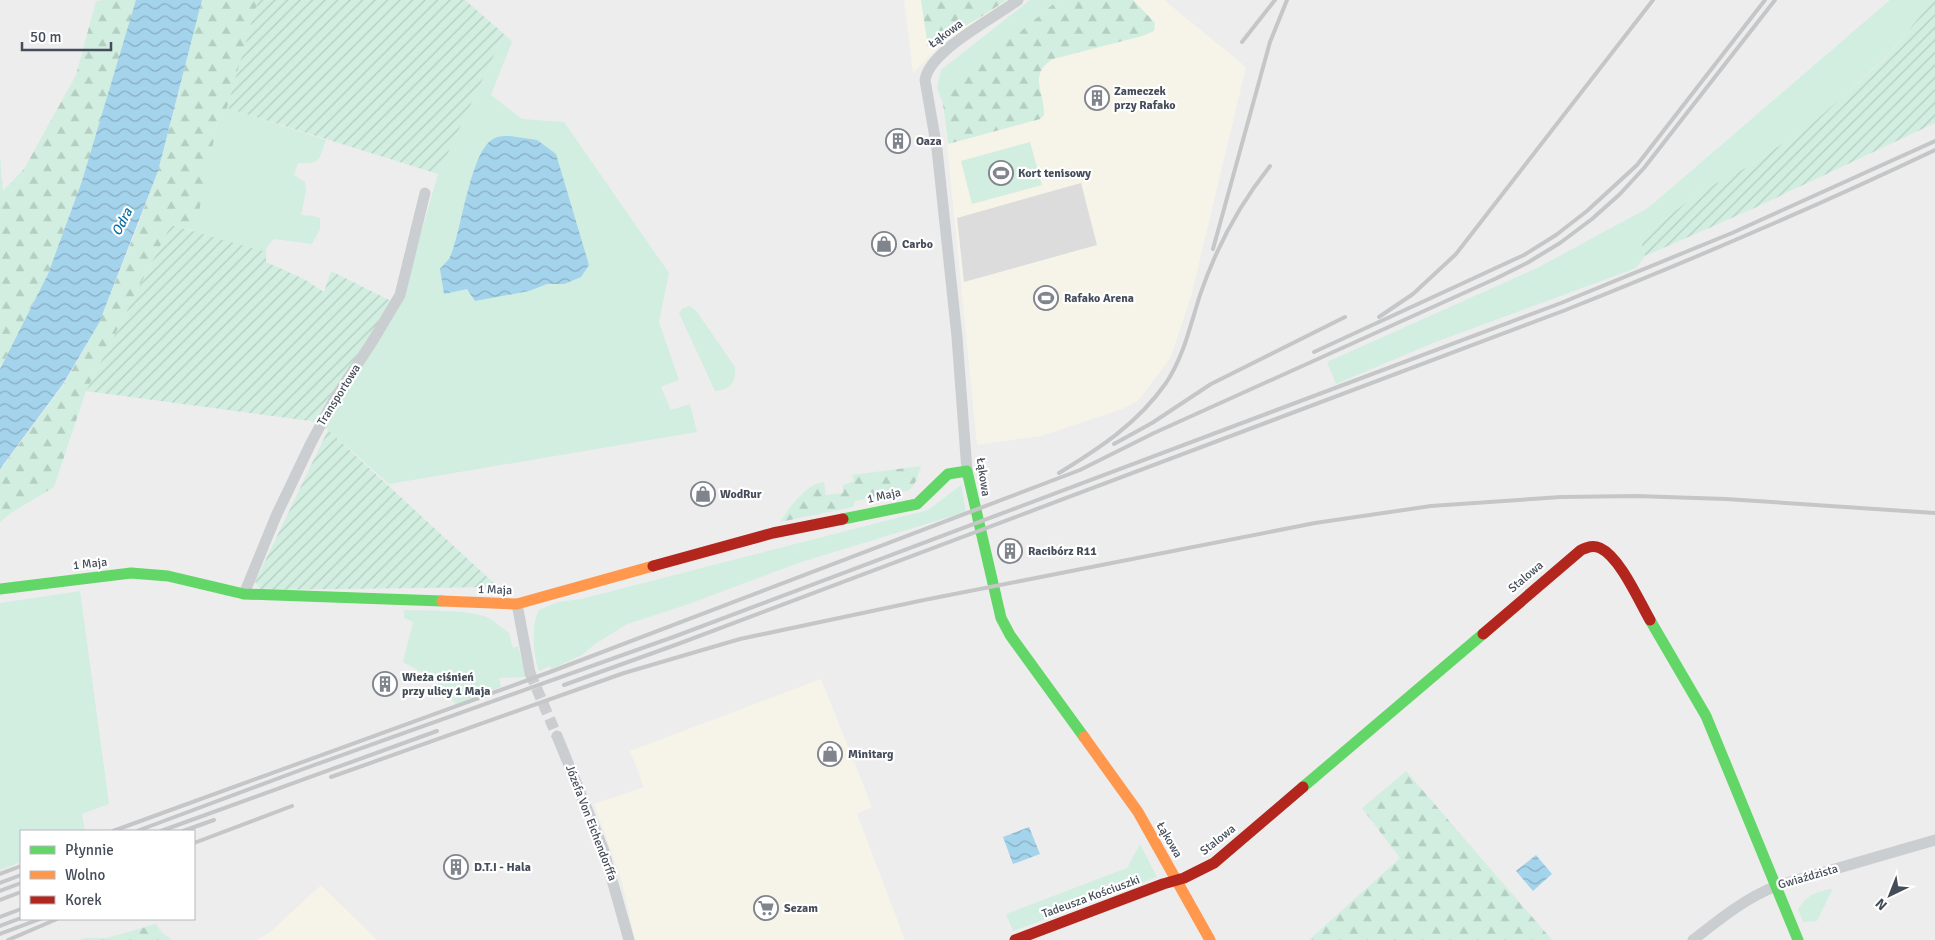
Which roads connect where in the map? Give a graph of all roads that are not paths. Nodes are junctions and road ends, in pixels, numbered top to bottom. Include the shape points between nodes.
1 (1018, 0) edge
2 (425, 193) dead end
3 (967, 471) junction
4 (0, 589) edge
5 (244, 594) junction
6 (517, 604) junction
7 (530, 674) tunnel mouth
8 (557, 736) tunnel mouth
9 (1935, 840) edge
10 (1176, 880) junction
11 (1776, 886) junction
12 (629, 940) edge
13 (1015, 940) edge
14 (1210, 940) edge
15 (1693, 940) edge
16 (1798, 940) edge

1 - 3 street, Łąkowa via 940,53 926,72 925,80 937,150
2 - 5 street, Transportowa via 400,294 311,443
3 - 6 street, 1 Maja via 948,474 917,504 773,533
3 - 10 street, Łąkowa via 1001,618 1138,812
4 - 5 street, 1 Maja via 131,573 168,576
5 - 6 street, 1 Maja
6 - 7 street
8 - 12 street, Józefa Von Eichendorffa via 602,848
9 - 11 street, Gwiaździsta
10 - 11 street, Stalowa via 1214,863 1524,597 1581,550 1593,546 1606,551 1619,567 1706,716
10 - 13 street, Tadeusza Kościuszki
10 - 14 street, Łąkowa
11 - 15 street, Gwiaździsta via 1740,903
11 - 16 street, Stalowa

